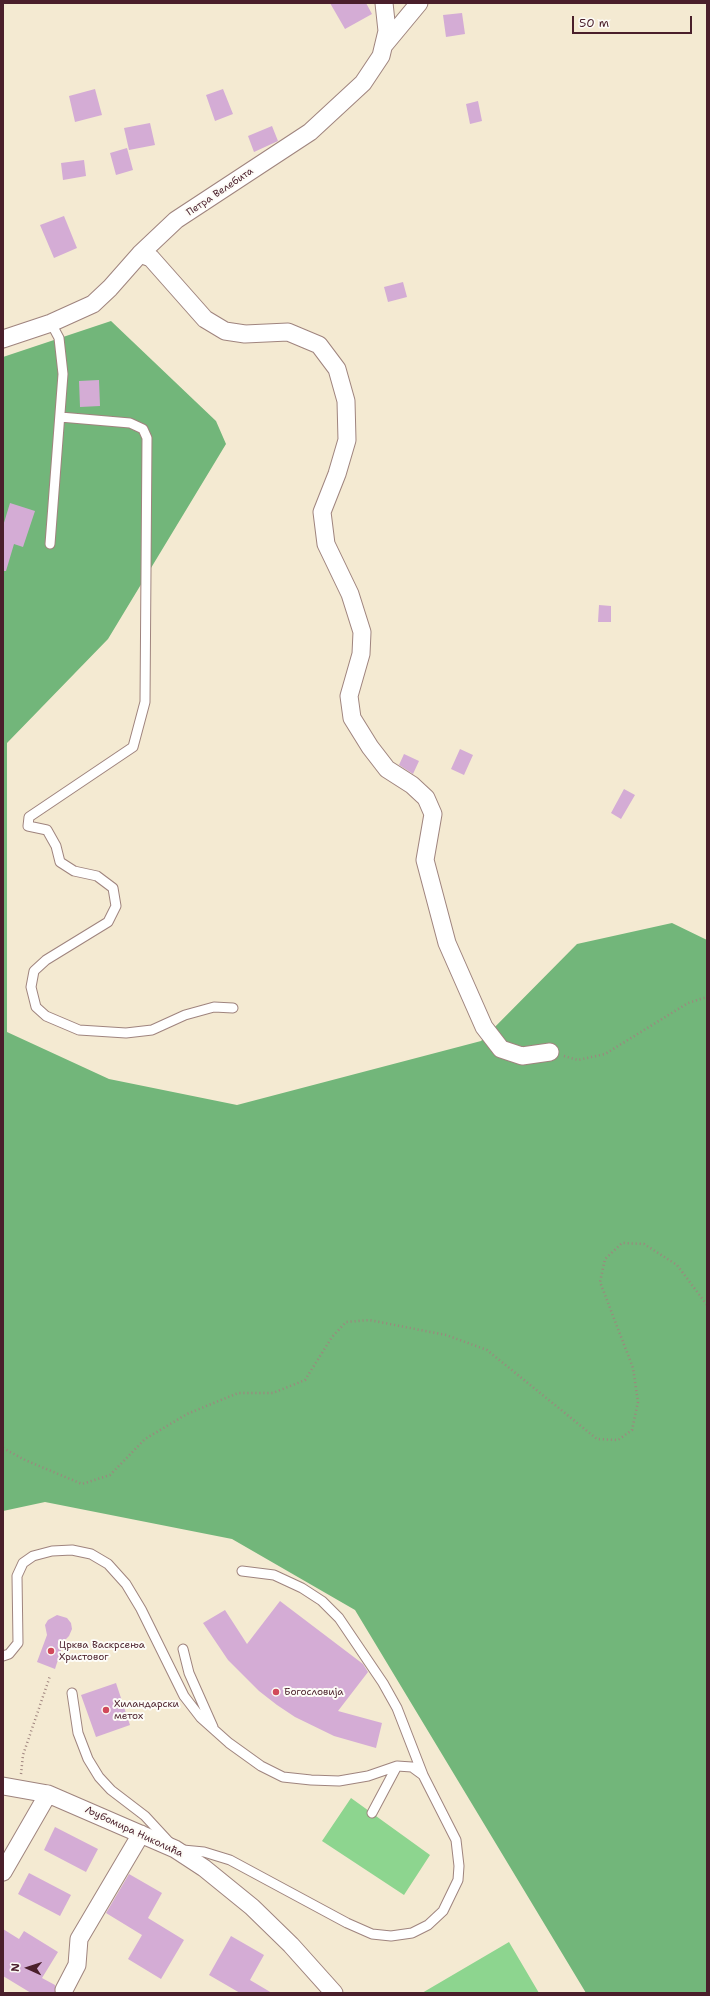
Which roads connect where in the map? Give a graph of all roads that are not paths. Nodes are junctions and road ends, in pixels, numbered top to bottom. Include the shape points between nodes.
1 (384, 3) edge
2 (420, 3) edge
3 (385, 45) junction
4 (140, 254) junction
5 (51, 323) junction
6 (3, 338) edge
7 (60, 417) junction
8 (50, 544) dead end
9 (233, 1008) dead end
10 (550, 1052) road end
11 (242, 1571) dead end
12 (184, 1649) dead end
13 (3, 1656) edge
14 (72, 1693) dead end
15 (215, 1730) junction
16 (397, 1766) junction
17 (423, 1775) junction
18 (3, 1786) edge
19 (48, 1794) junction
20 (372, 1813) dead end
21 (141, 1834) junction
22 (175, 1849) junction
23 (3, 1872) edge
24 (325, 1989) edge
25 (64, 1990) dead end

1 - 3 street, Петра Велебита via 388,31
2 - 3 street
3 - 4 street, Петра Велебита via 381,56 363,83 310,132 176,220
4 - 5 street, Петра Велебита via 93,304
4 - 10 street via 151,258 205,319 225,331 245,334 288,332 319,345 337,369 346,401 347,440 322,512 326,544 350,594 362,632 361,654 349,696 352,718 386,769 412,784 426,798 433,814 425,860 447,943 484,1027 501,1049 522,1056
5 - 6 street, Петра Велебита
5 - 7 lane via 59,338 63,374
7 - 8 lane
7 - 9 lane via 130,423 143,429 147,438 145,702 133,747 29,817 28,826 47,830 56,846 60,862 74,871 97,876 114,888 116,906 108,922 34,970 31,987 36,1007 46,1016 79,1030 126,1033 152,1030 185,1015 214,1007
11 - 17 lane via 274,1575 302,1588 322,1601 339,1618 375,1670 397,1708
12 - 15 lane via 189,1673
13 - 15 lane via 9,1654 18,1643 17,1576 23,1564 33,1556 52,1551 72,1550 91,1554 108,1564 126,1584 184,1696 201,1718
14 - 22 lane via 78,1733 88,1759 99,1777 111,1790 145,1816
15 - 16 lane via 261,1766 283,1777 338,1781 368,1776
16 - 17 lane via 412,1767
16 - 20 lane
17 - 22 lane via 456,1840 459,1866 458,1880 443,1911 412,1933 391,1936 372,1934 230,1860 204,1852
18 - 19 street, Љубомира Николића
19 - 21 street, Љубомира Николића
19 - 23 street
21 - 22 street, Љубомира Николића
21 - 25 street via 79,1939 77,1965
22 - 24 street, Љубомира Николића via 204,1868 252,1907 291,1945

